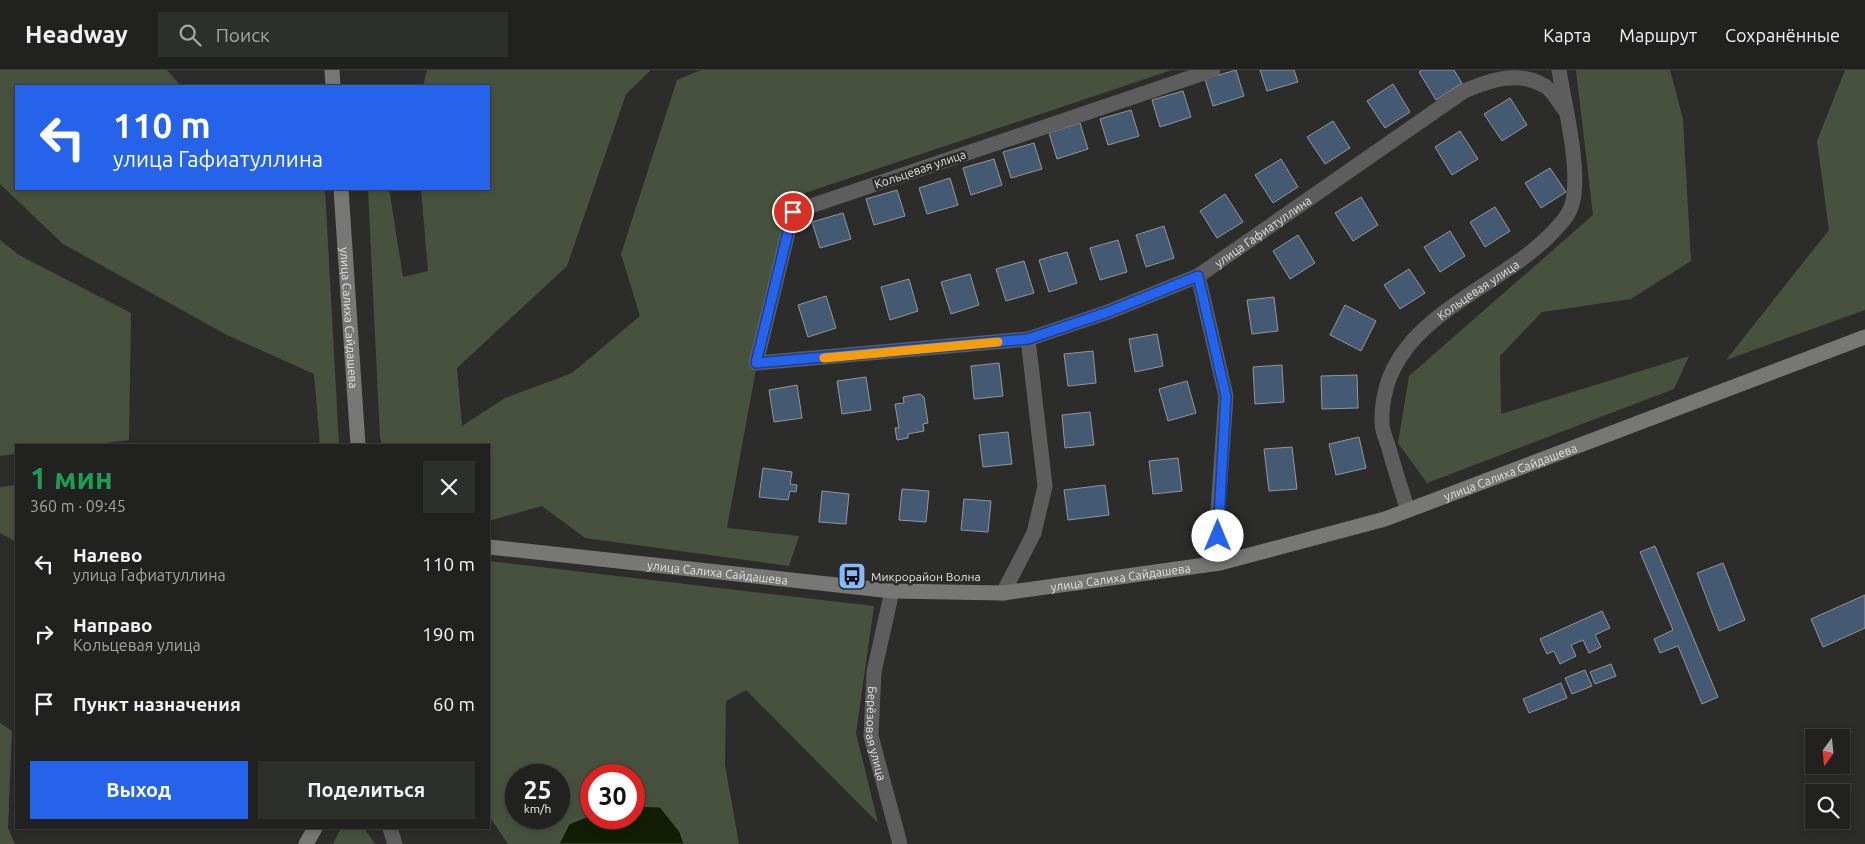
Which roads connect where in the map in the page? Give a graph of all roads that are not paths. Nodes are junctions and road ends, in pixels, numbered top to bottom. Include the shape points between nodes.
1 (332, 70) edge
2 (1213, 70) edge
3 (1560, 70) edge
4 (333, 85) edge
5 (1565, 110) junction
6 (341, 190) edge
7 (1198, 276) junction
8 (1865, 337) edge
9 (1028, 339) junction
10 (777, 362) joint
11 (358, 444) edge
12 (1408, 510) junction
13 (490, 547) edge
14 (1220, 563) junction
15 (892, 591) junction
16 (1003, 593) junction
17 (314, 829) edge
18 (390, 829) edge
19 (306, 844) edge
20 (395, 844) edge
21 (900, 844) edge

1 - 4 street
2 - 10 street, Кольцевая улица via 793,212 756,363
3 - 5 street, Кольцевая улица
5 - 7 street, улица Гафиатуллина via 1546,86 1522,75 1503,75 1464,91
5 - 12 street, Кольцевая улица via 1574,167 1573,202 1561,224 1537,248 1463,297 1423,331 1399,355 1387,385 1382,424
6 - 11 street, улица Салиха Сайдашева
7 - 9 street, улица Гафиатуллина
7 - 14 street via 1226,396 1217,523
8 - 12 street, улица Салиха Сайдашева
9 - 10 street, улица Гафиатуллина
9 - 16 street via 1045,486 1034,533
12 - 14 street, улица Салиха Сайдашева
13 - 15 street, улица Салиха Сайдашева
14 - 16 street, улица Салиха Сайдашева
15 - 16 street, улица Салиха Сайдашева
15 - 21 street, Берёзовая улица via 874,672 871,736
17 - 19 street
18 - 20 street

